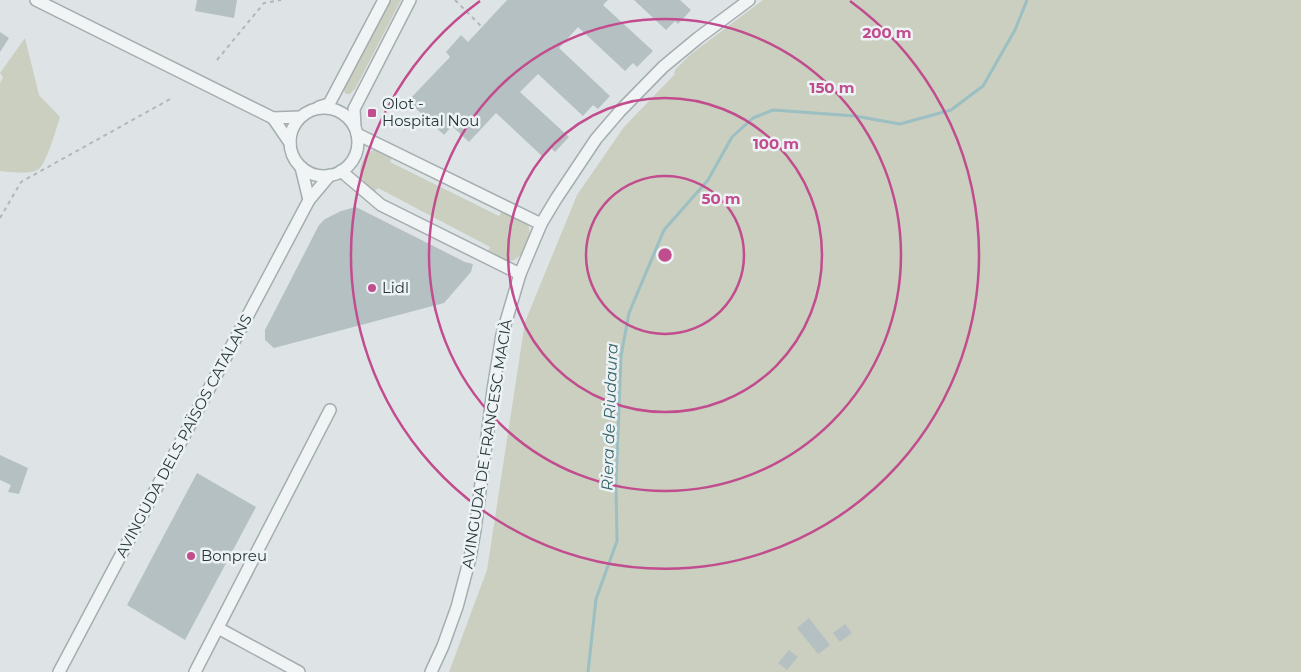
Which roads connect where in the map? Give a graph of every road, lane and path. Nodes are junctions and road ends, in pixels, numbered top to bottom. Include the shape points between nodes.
1 (36, 0) edge
2 (281, 0) edge
3 (384, 0) edge
4 (410, 0) edge
5 (455, 0) edge
6 (749, 0) edge
7 (482, 27) dead end
8 (217, 60) dead end
9 (172, 98) dead end
10 (315, 109) junction
11 (300, 117) junction
12 (273, 118) junction
13 (356, 131) junction
14 (290, 143) junction
15 (301, 167) junction
16 (335, 173) junction
17 (309, 200) junction
18 (0, 218) edge
19 (541, 224) junction
20 (520, 274) junction
21 (330, 410) dead end
22 (218, 628) junction
23 (59, 672) edge
24 (195, 672) edge
25 (299, 672) edge
26 (431, 672) edge

1 - 12 street
2 - 8 path via 264,3
3 - 10 street via 328,104
4 - 13 street via 354,110
5 - 7 path
6 - 19 street, AVINGUDA DE FRANCESC MACIÀ via 663,67 620,111 596,140
9 - 18 path via 21,182
10 - 11 street
10 - 13 street via 334,109 343,113
11 - 12 street
11 - 14 street via 292,129
12 - 14 street
13 - 16 street via 354,158 348,166
13 - 19 street
14 - 15 street via 291,152
15 - 16 street via 320,176
15 - 17 street
16 - 17 street, AVINGUDA DELS PAÏSOS CATALANS
16 - 20 street via 381,206
17 - 23 street, AVINGUDA DELS PAÏSOS CATALANS
19 - 20 street, AVINGUDA DE FRANCESC MACIÀ
20 - 26 street, AVINGUDA DE FRANCESC MACIÀ via 502,335 470,558 457,607
21 - 22 street
22 - 24 street
22 - 25 street

